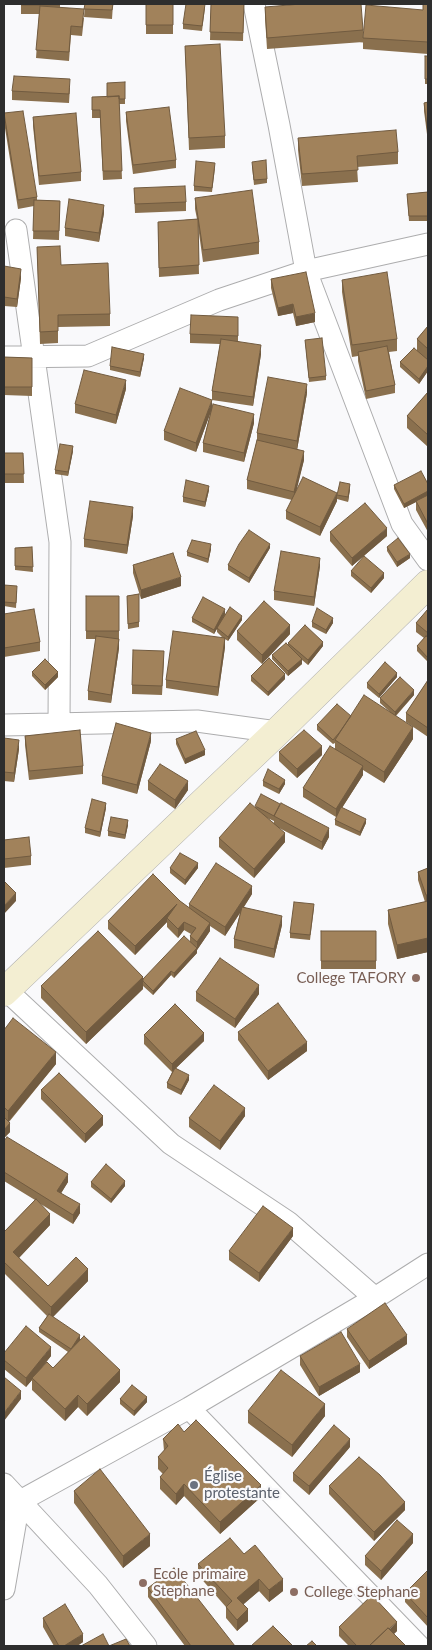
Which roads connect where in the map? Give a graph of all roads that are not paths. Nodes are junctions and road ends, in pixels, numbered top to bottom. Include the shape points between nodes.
1 (254, 4) edge
2 (16, 230) dead end
3 (428, 244) edge
4 (306, 271) junction
5 (4, 357) edge
6 (35, 357) junction
7 (428, 560) edge
8 (428, 584) edge
9 (59, 724) junction
10 (4, 725) edge
11 (277, 732) junction
12 (5, 991) edge
13 (428, 1264) edge
14 (375, 1298) junction
15 (189, 1408) junction
16 (4, 1484) edge
17 (12, 1506) edge
18 (4, 1589) edge
19 (146, 1646) edge
20 (419, 1646) edge

1 - 4 street
2 - 6 street
3 - 4 street
4 - 6 street via 219,300 88,356
4 - 7 street via 402,524
5 - 6 street
6 - 9 street via 60,542
8 - 11 main road
9 - 10 street
9 - 11 street via 197,720
11 - 12 main road
12 - 14 street via 171,1144 288,1222
13 - 14 street
14 - 15 street
15 - 17 street
15 - 20 street
16 - 17 street
17 - 18 street
17 - 19 street via 98,1585

